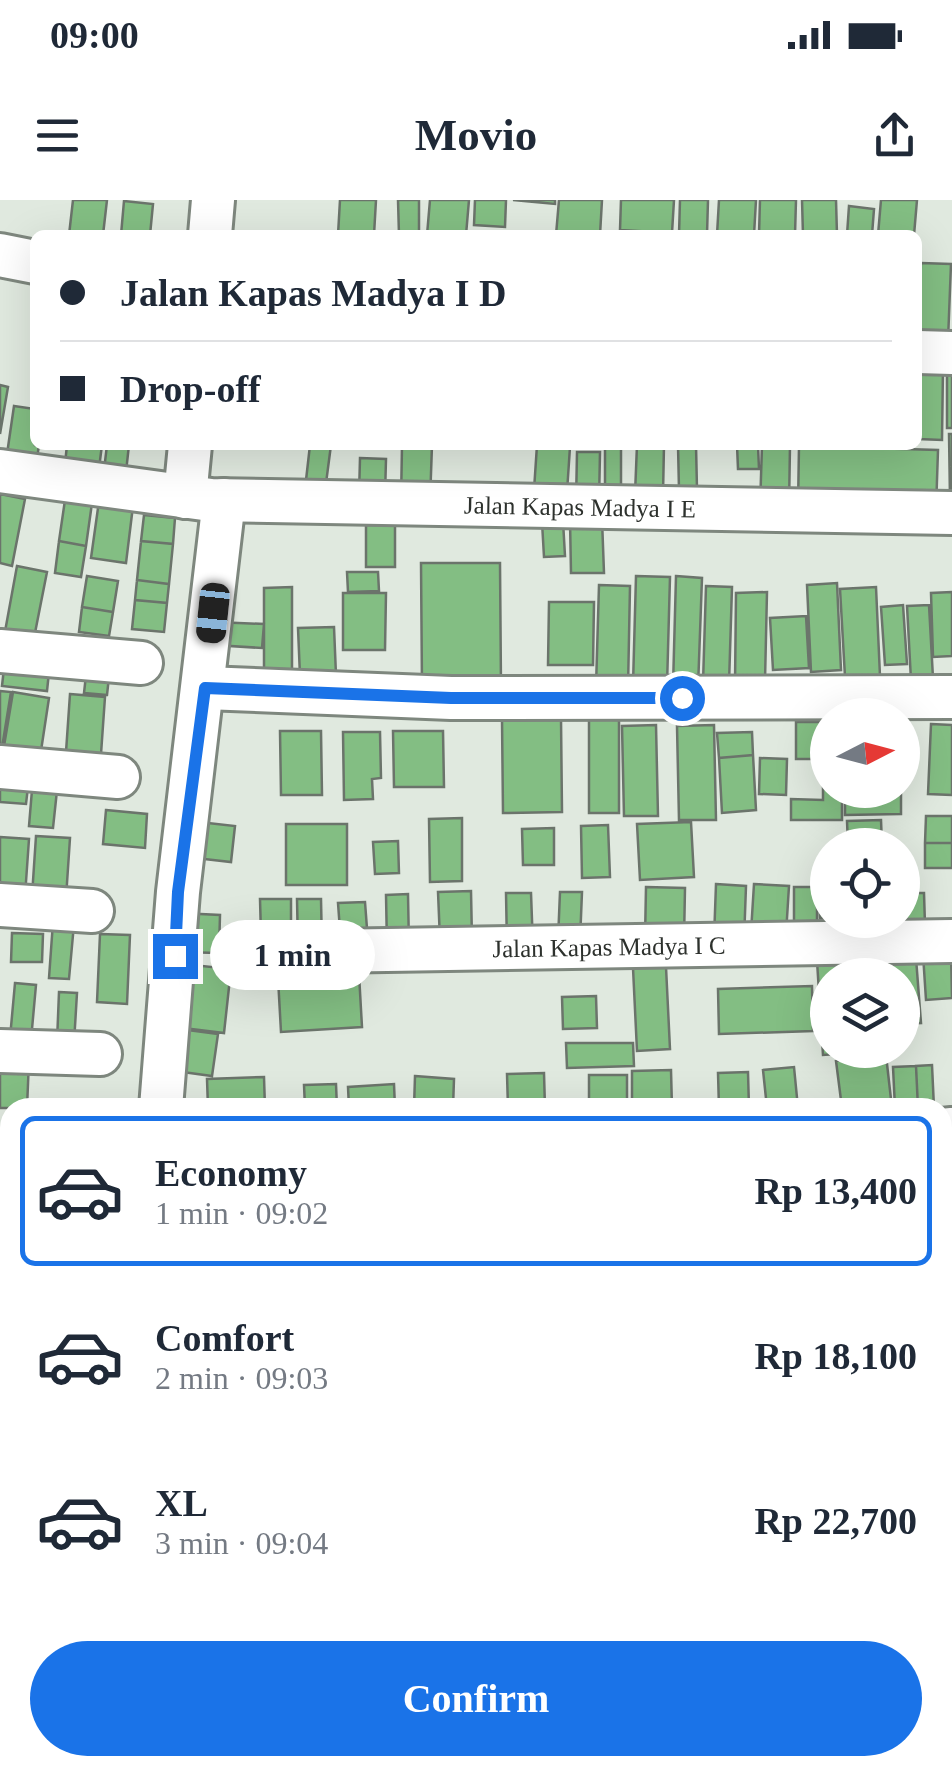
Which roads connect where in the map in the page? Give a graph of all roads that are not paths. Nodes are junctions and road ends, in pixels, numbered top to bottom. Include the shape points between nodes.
1 (213, 200) edge
2 (210, 230) edge
3 (0, 255) edge
4 (30, 261) edge
5 (922, 352) edge
6 (952, 352) edge
7 (191, 450) edge
8 (0, 471) edge
9 (204, 499) junction
10 (952, 513) edge
11 (0, 651) edge
12 (141, 663) dead end
13 (205, 688) junction
14 (952, 697) edge
15 (0, 767) edge
16 (118, 777) dead end
17 (0, 905) edge
18 (92, 910) dead end
19 (952, 941) edge
20 (264, 952) dead end
21 (0, 1051) edge
22 (100, 1054) dead end
23 (163, 1098) edge

1 - 2 street
3 - 4 street
5 - 6 street
7 - 9 street
8 - 9 street, Jalan Kapas Madya I E
9 - 10 street, Jalan Kapas Madya I E
9 - 13 street
11 - 12 street
13 - 14 street via 451,698
13 - 23 street via 178,892
15 - 16 street
17 - 18 street
19 - 20 street, Jalan Kapas Madya I C
21 - 22 street

